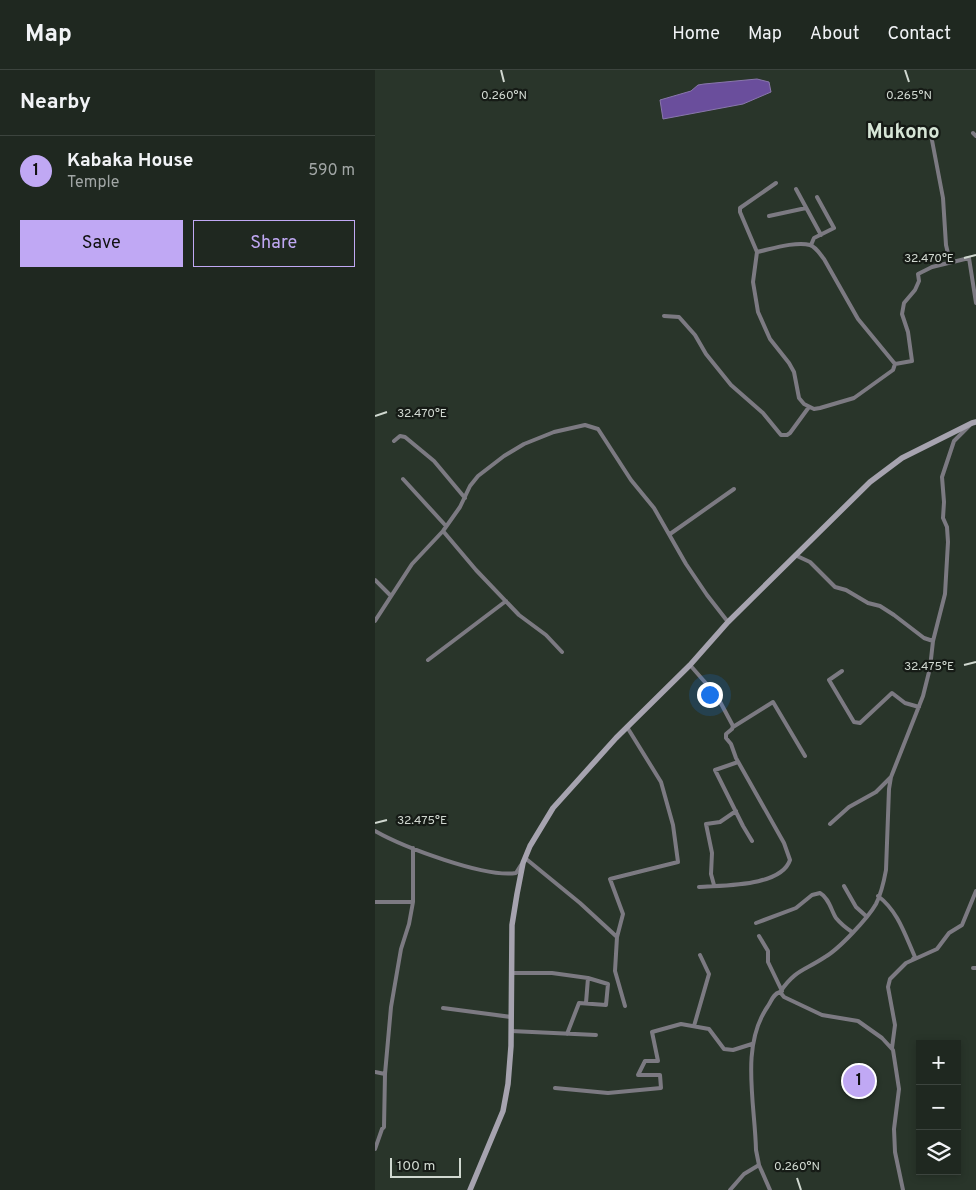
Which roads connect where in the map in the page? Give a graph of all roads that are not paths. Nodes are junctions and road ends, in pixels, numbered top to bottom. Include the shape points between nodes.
1 (931, 135) dead end
2 (777, 182) dead end
3 (797, 189) dead end
4 (817, 197) dead end
5 (806, 208) junction
6 (769, 216) dead end
7 (821, 235) junction
8 (811, 245) junction
9 (757, 252) junction
10 (976, 257) edge
11 (969, 258) junction
12 (950, 262) junction
13 (976, 303) edge
14 (664, 316) dead end
15 (895, 364) junction
16 (809, 407) junction
17 (974, 423) edge
18 (394, 441) dead end
19 (403, 479) dead end
20 (734, 489) dead end
21 (465, 498) junction
22 (446, 526) junction
23 (443, 531) junction
24 (670, 534) junction
25 (797, 556) junction
26 (375, 580) edge
27 (391, 596) junction
28 (505, 601) junction
29 (375, 621) edge
30 (727, 622) junction
31 (933, 641) junction
32 (562, 652) dead end
33 (428, 660) dead end
34 (690, 665) junction
35 (842, 671) dead end
36 (919, 707) junction
37 (627, 727) junction
38 (733, 727) junction
39 (805, 756) dead end
40 (738, 762) junction
41 (891, 778) junction
42 (736, 811) junction
43 (830, 824) dead end
44 (375, 831) edge
45 (752, 841) dead end
46 (413, 848) junction
47 (524, 861) junction
48 (714, 885) junction
49 (699, 886) dead end
50 (844, 886) dead end
51 (976, 891) edge
52 (878, 896) junction
53 (375, 902) edge
54 (413, 902) junction
55 (866, 916) junction
56 (756, 923) dead end
57 (852, 932) junction
58 (759, 936) dead end
59 (617, 937) junction
60 (700, 955) dead end
61 (913, 959) junction
62 (512, 973) junction
63 (588, 978) junction
64 (781, 991) junction
65 (587, 1004) junction
66 (625, 1006) dead end
67 (443, 1008) dead end
68 (511, 1017) junction
69 (694, 1026) junction
70 (511, 1031) junction
71 (567, 1034) junction
72 (596, 1035) dead end
73 (752, 1044) junction
74 (893, 1050) junction
75 (375, 1072) edge
76 (385, 1074) junction
77 (555, 1088) dead end
78 (375, 1126) edge
79 (382, 1129) junction
80 (375, 1149) edge
81 (759, 1165) junction
82 (470, 1190) edge
83 (730, 1190) edge
84 (770, 1190) edge
85 (903, 1190) edge

1 - 12 street via 943,198
2 - 9 street via 740,208
3 - 5 street
4 - 7 street via 834,228
5 - 6 street
5 - 7 street
7 - 8 street via 814,238
8 - 9 street via 790,245
8 - 15 street via 824,259 858,319
9 - 16 street via 753,282 758,312 770,339 794,372 799,398
10 - 11 street
11 - 12 street
11 - 13 street
12 - 15 street via 918,274 919,281 904,303 902,314 913,360
14 - 16 street via 679,317 731,385 763,413 781,435 790,433
15 - 16 street via 893,370 854,398 820,408
17 - 25 street via 920,448 886,470
17 - 31 street via 954,441 942,477 947,565 945,594
18 - 21 street via 400,436 405,437 434,461
19 - 22 street
20 - 24 street
21 - 22 street
21 - 24 street via 478,476 524,444 570,427 591,426 598,429
22 - 23 street
23 - 27 street via 412,564
23 - 28 street
24 - 30 street
25 - 30 street
25 - 31 street via 810,562 835,587 880,606
26 - 27 street
27 - 29 street
28 - 32 street
28 - 33 street
30 - 34 street
31 - 36 street via 930,668
34 - 37 street
34 - 38 street via 717,696
35 - 36 street via 829,680 854,722 860,723 892,693
36 - 41 street
37 - 47 street via 553,808
37 - 59 street via 661,782 673,825 678,862 610,879 623,914
38 - 39 street via 773,702
38 - 40 street via 725,737
40 - 42 street via 715,770
40 - 48 street via 784,844 790,862 771,878
41 - 43 street
41 - 52 street via 886,870
42 - 45 street
42 - 48 street via 720,822 706,824
44 - 46 street
46 - 47 street via 438,858 508,874 516,873
46 - 54 street
47 - 59 street via 580,903
47 - 62 street via 512,925
48 - 49 street
50 - 55 street via 855,907
51 - 61 street via 962,924 949,933 937,949
52 - 55 street
52 - 61 street via 897,916 915,957
53 - 54 street
54 - 76 street via 391,1007
55 - 57 street
56 - 57 street via 796,908 812,895 820,893 844,927
57 - 64 street via 826,957 799,970
58 - 64 street via 768,951 768,962
59 - 66 street via 615,971
60 - 69 street via 709,974
61 - 74 street via 898,970 889,983 895,1025
62 - 63 street via 552,973
62 - 68 street
63 - 65 street
63 - 65 street via 608,984 606,1004
64 - 73 street via 774,995 760,1018
64 - 74 street via 784,997 821,1015 857,1021 877,1033
65 - 71 street via 579,1003
67 - 68 street
68 - 70 street
69 - 73 street via 709,1029 724,1049
69 - 77 street via 681,1024 652,1032 658,1060 645,1062 639,1075 660,1074 661,1088 608,1093
70 - 71 street
70 - 82 street via 507,1098
71 - 72 street
73 - 81 street
74 - 85 street via 899,1089 895,1152
75 - 76 street
76 - 79 street
78 - 79 street
79 - 80 street
81 - 83 street via 744,1174
81 - 84 street

